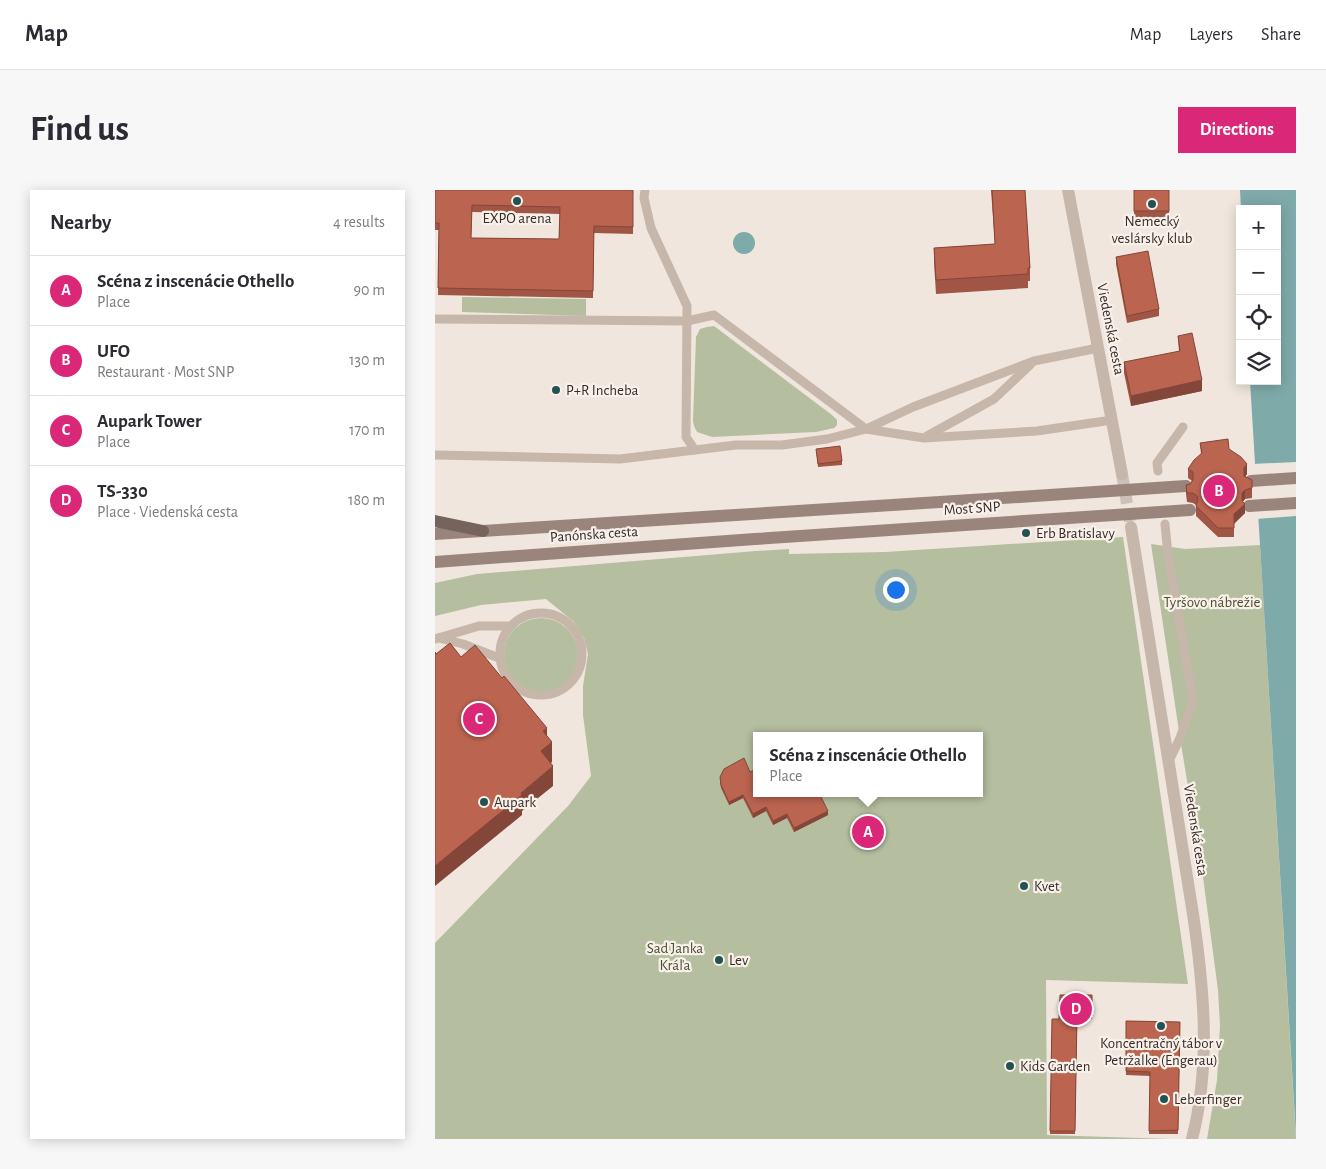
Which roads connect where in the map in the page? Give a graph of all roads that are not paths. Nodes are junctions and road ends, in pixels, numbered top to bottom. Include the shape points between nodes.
1 (645, 190) edge
2 (1068, 190) edge
3 (435, 319) edge
4 (687, 321) junction
5 (1098, 348) junction
6 (1034, 361) junction
7 (1112, 420) junction
8 (1183, 426) dead end
9 (867, 430) junction
10 (924, 438) junction
11 (695, 450) junction
12 (435, 455) edge
13 (1159, 471) dead end
14 (1122, 474) tunnel mouth
15 (1296, 478) edge
16 (1251, 481) edge
17 (1186, 486) edge
18 (1296, 503) edge
19 (1249, 506) dead end
20 (1190, 510) dead end
21 (753, 515) joint
22 (435, 521) edge
23 (1165, 524) dead end
24 (1131, 527) tunnel mouth
25 (483, 531) junction
26 (435, 534) edge
27 (755, 539) joint
28 (435, 562) edge
29 (511, 626) junction
30 (437, 638) edge
31 (499, 658) junction
32 (1169, 762) junction
33 (1192, 1139) edge

1 - 4 lane via 651,228 687,306
2 - 5 street, Viedenská cesta
3 - 4 lane
4 - 9 lane via 714,315
4 - 11 lane via 686,436
5 - 6 lane
5 - 7 street, Viedenská cesta
6 - 9 lane via 913,407
6 - 10 lane via 994,399
7 - 10 lane via 1037,431
7 - 14 street, Viedenská cesta
8 - 13 lane via 1157,463
9 - 10 lane
9 - 11 lane via 827,439
11 - 12 lane via 620,459
15 - 16 main road
17 - 21 main road, Most SNP, bridge
18 - 19 main road
20 - 27 main road, Most SNP, bridge
21 - 25 main road, Panónska cesta
22 - 25 main road
23 - 32 lane via 1193,701
24 - 32 street, Viedenská cesta
25 - 26 main road, Panónska cesta
27 - 28 main road, Panónska cesta
29 - 30 lane via 479,626
29 - 31 lane via 500,646
29 - 31 lane via 524,617 540,613 563,620 575,631 581,647 578,671 560,691 536,696 514,686 504,674
30 - 31 lane
32 - 33 street, Viedenská cesta via 1202,976 1203,1061

